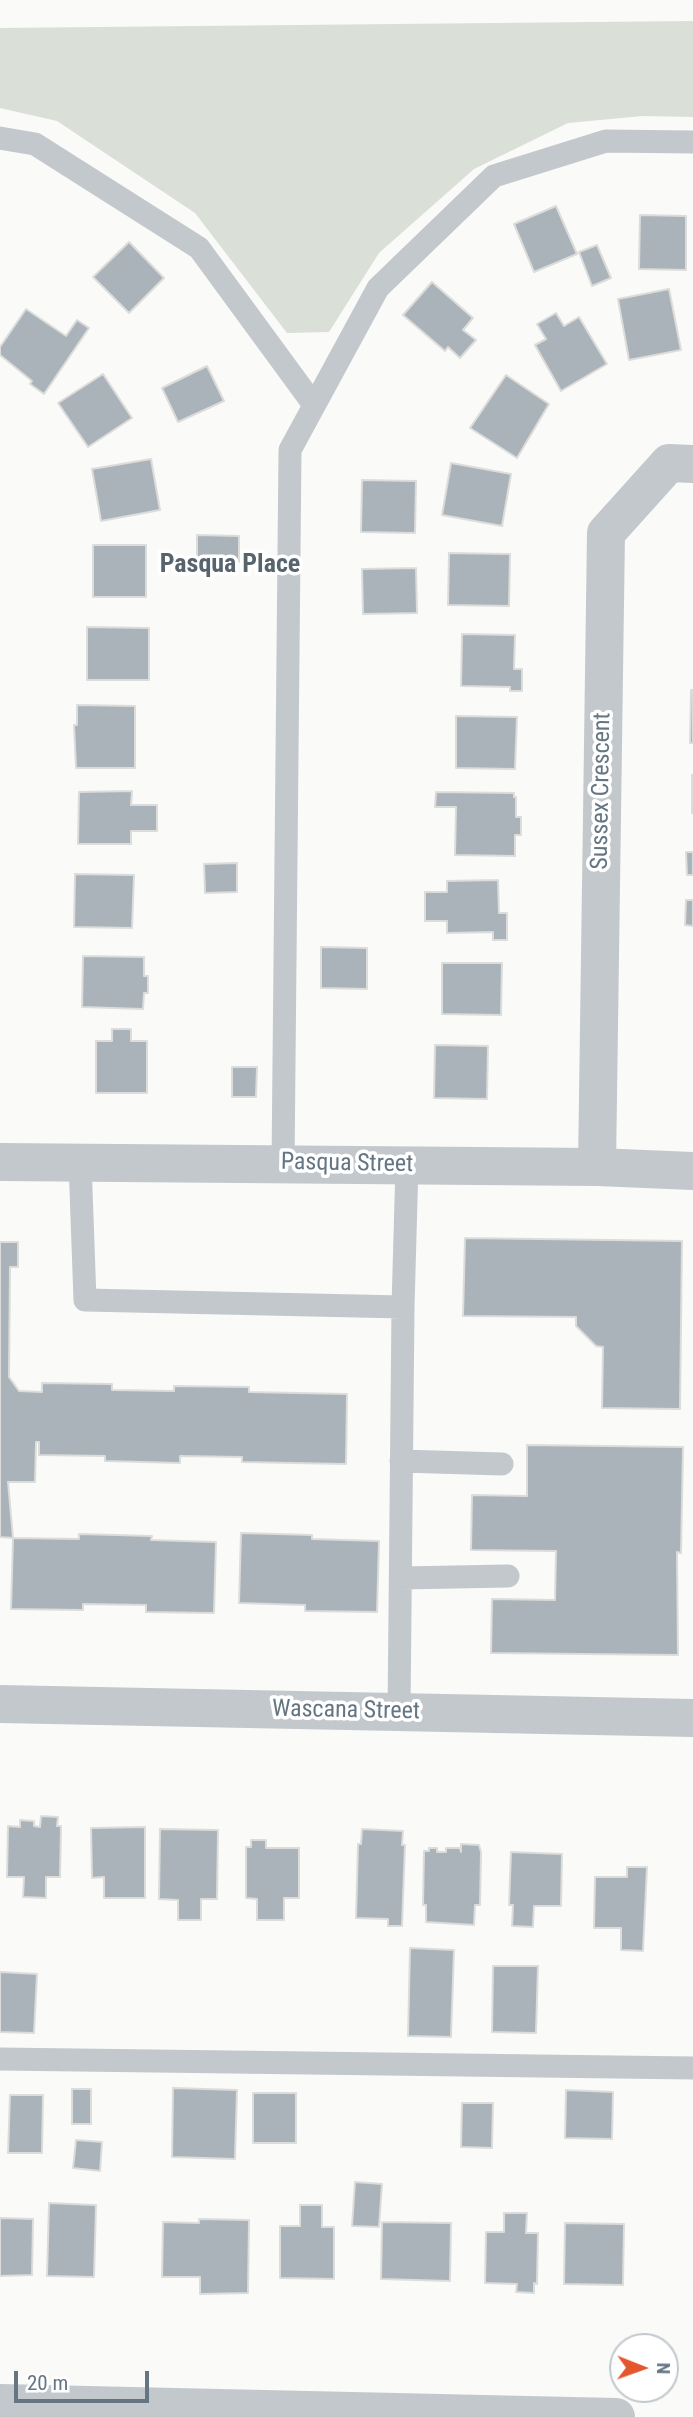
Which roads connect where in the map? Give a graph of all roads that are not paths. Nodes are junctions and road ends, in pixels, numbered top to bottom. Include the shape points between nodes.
1 (0, 138) edge
2 (693, 142) edge
3 (314, 405) junction
4 (693, 464) edge
5 (0, 1162) edge
6 (80, 1162) junction
7 (283, 1164) junction
8 (407, 1165) junction
9 (597, 1167) junction
10 (693, 1171) edge
11 (403, 1307) junction
12 (401, 1461) junction
13 (502, 1465) dead end
14 (508, 1576) dead end
15 (401, 1578) junction
16 (0, 1704) edge
17 (400, 1713) junction
18 (693, 1718) edge
19 (0, 2059) edge
20 (693, 2068) edge
21 (0, 2403) edge
22 (616, 2417) edge

1 - 3 lane via 35,144 199,248
2 - 3 lane via 606,141 494,176 378,288
3 - 7 lane via 290,450
4 - 9 street, Sussex Crescent via 669,463 606,533
5 - 6 street, Pasqua Street
6 - 7 street, Pasqua Street
6 - 11 lane via 85,1300
7 - 8 street, Pasqua Street
8 - 9 street, Pasqua Street
8 - 11 lane
9 - 10 street, Pasqua Street
11 - 12 lane
12 - 13 lane
12 - 15 lane
14 - 15 lane
15 - 17 lane
16 - 17 street, Wascana Street
17 - 18 street, Wascana Street
19 - 20 lane
21 - 22 street

